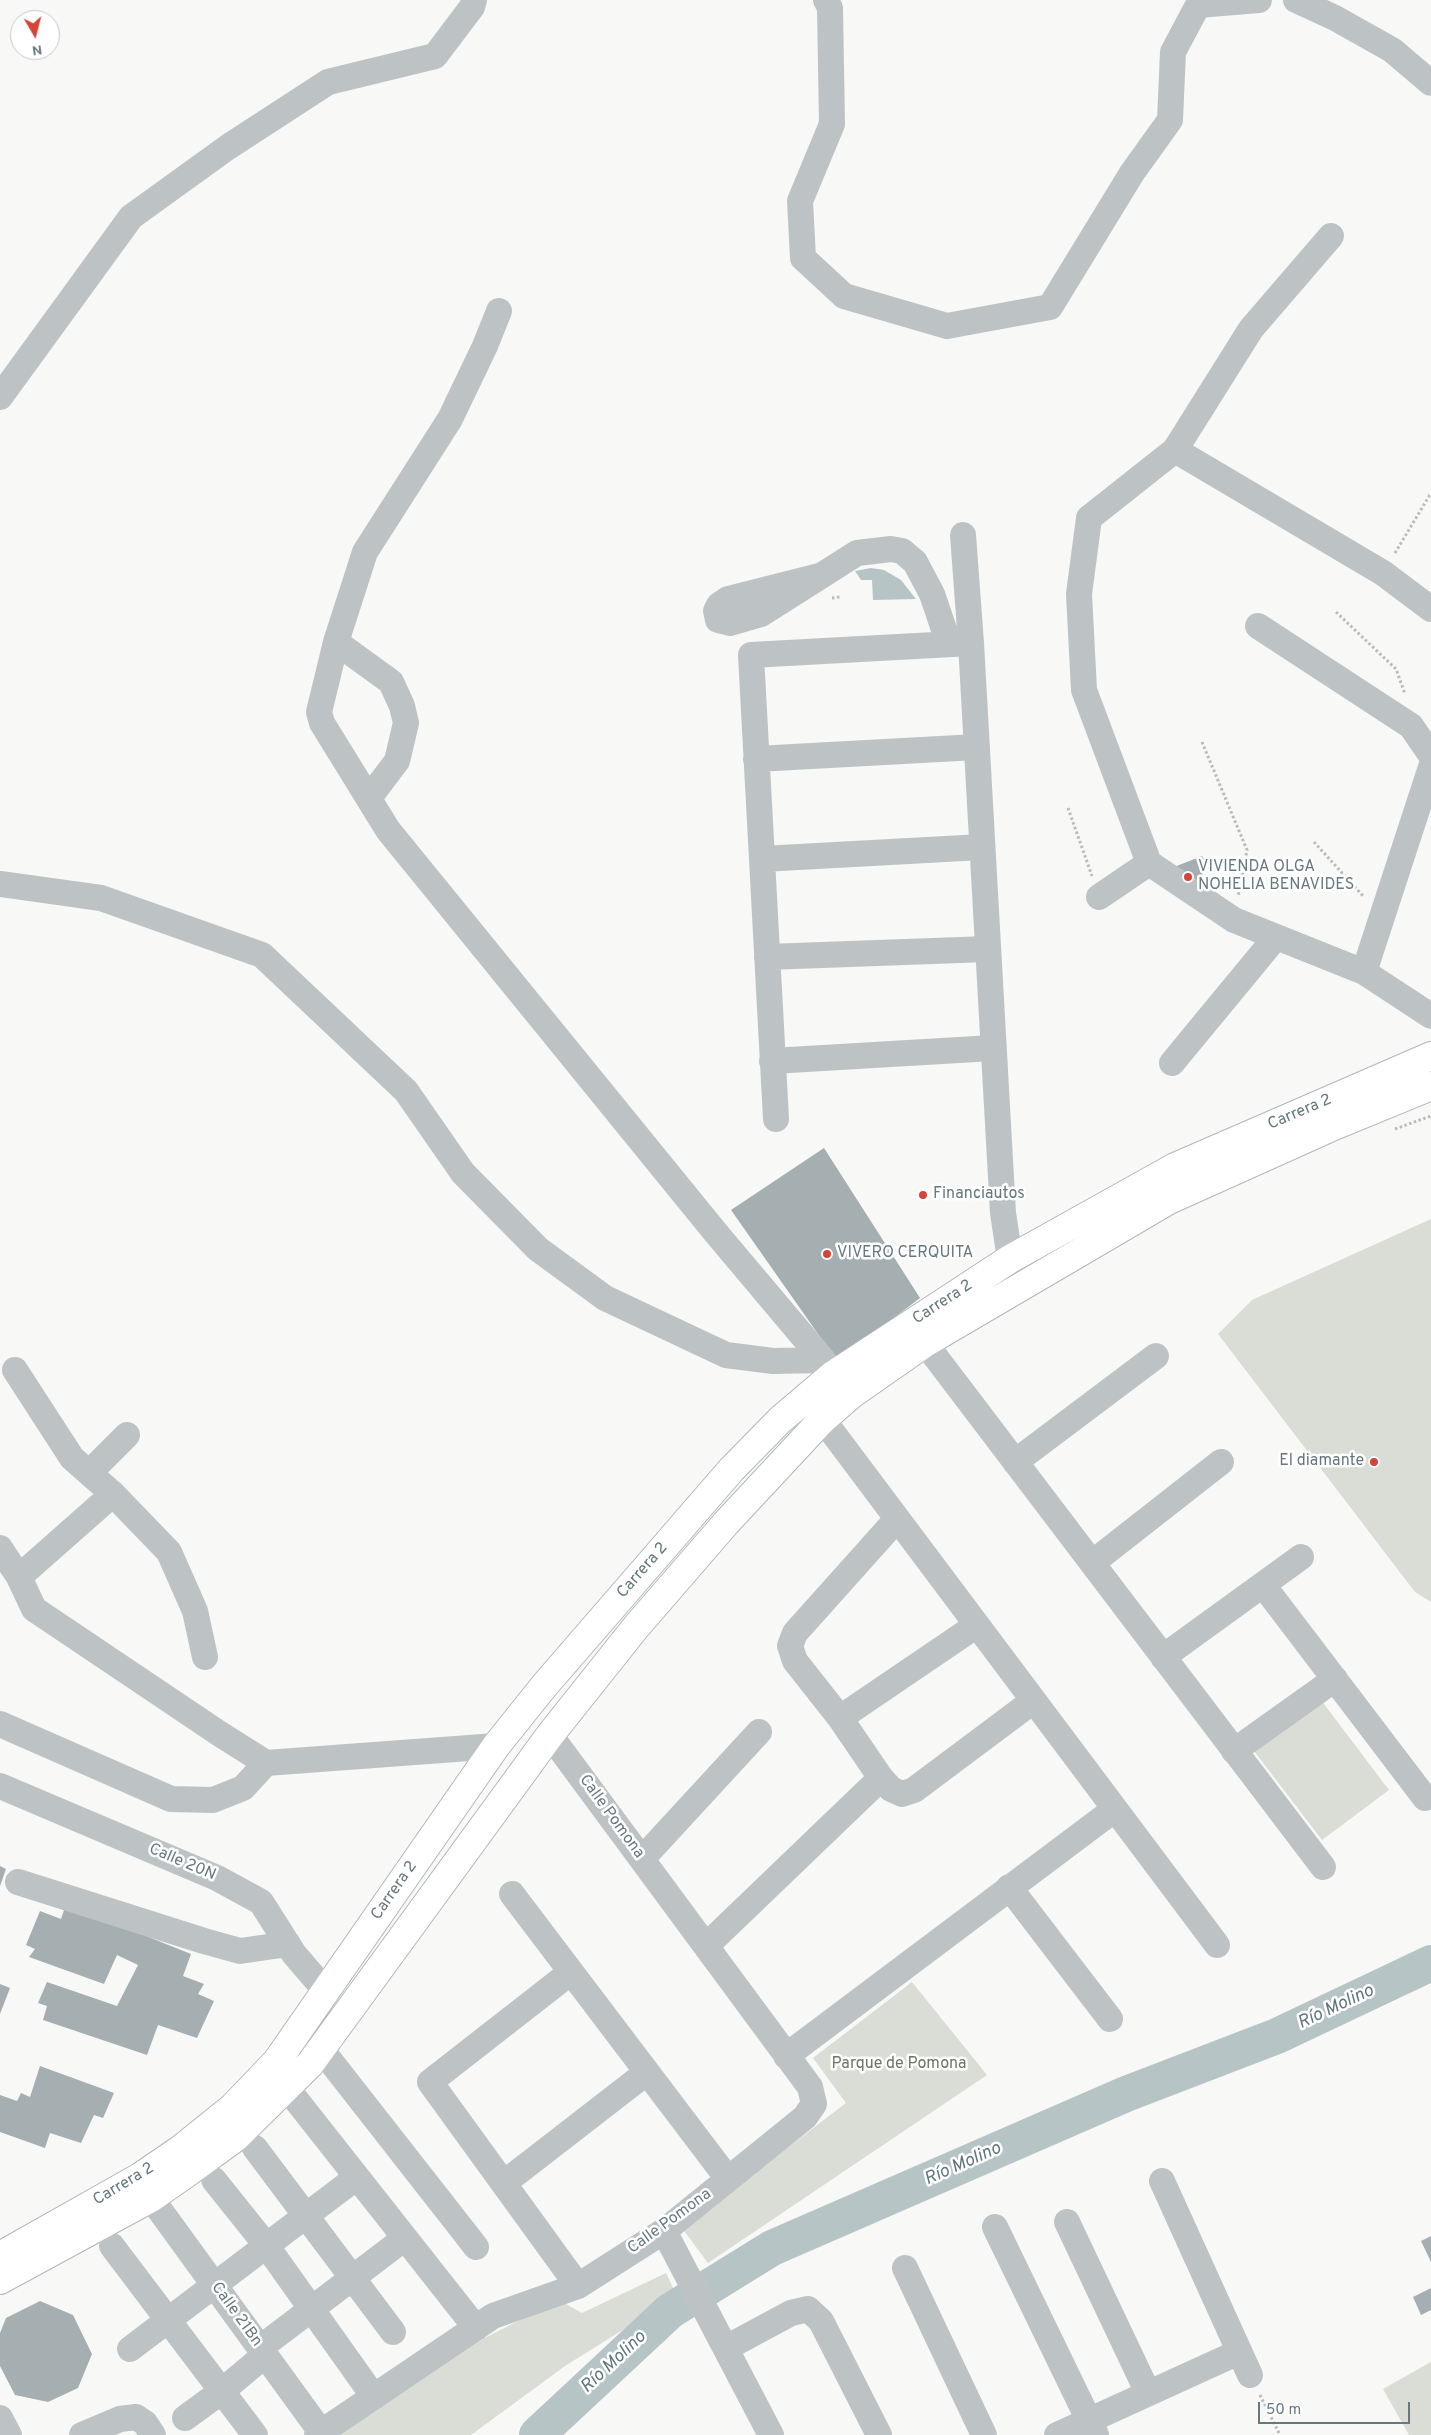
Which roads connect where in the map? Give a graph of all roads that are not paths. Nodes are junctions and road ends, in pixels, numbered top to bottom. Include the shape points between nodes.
1 (474, 0) edge
2 (826, 0) edge
3 (1259, 0) edge
4 (1296, 0) edge
5 (1431, 83) edge
6 (1331, 236) dead end
7 (499, 311) dead end
8 (0, 397) edge
9 (1175, 450) junction
10 (963, 535) dead end
11 (819, 576) dead end
12 (1431, 609) edge
13 (1258, 626) dead end
14 (336, 642) junction
15 (960, 644) junction
16 (977, 747) junction
17 (1431, 756) edge
18 (756, 759) junction
19 (1431, 768) edge
20 (369, 798) junction
21 (982, 847) junction
22 (762, 859) junction
23 (1149, 863) junction
24 (0, 884) edge
25 (1099, 897) road end
26 (1276, 937) junction
27 (988, 949) junction
28 (767, 957) junction
29 (1364, 972) junction
30 (1431, 1016) edge
31 (993, 1048) junction
32 (1431, 1056) edge
33 (772, 1061) junction
34 (1172, 1063) dead end
35 (1431, 1086) edge
36 (776, 1119) dead end
37 (1010, 1259) junction
38 (925, 1343) junction
39 (1156, 1356) dead end
40 (828, 1368) junction
41 (15, 1370) dead end
42 (821, 1421) junction
43 (127, 1435) dead end
44 (1015, 1462) junction
45 (1221, 1462) dead end
46 (89, 1473) junction
47 (113, 1494) junction
48 (897, 1519) junction
49 (0, 1548) edge
50 (1301, 1557) dead end
51 (1092, 1563) junction
52 (18, 1577) junction
53 (1264, 1585) junction
54 (977, 1625) junction
55 (205, 1657) dead end
56 (1163, 1657) junction
57 (1334, 1679) junction
58 (1033, 1701) junction
59 (840, 1718) junction
60 (0, 1724) edge
61 (759, 1732) dead end
62 (550, 1735) junction
63 (496, 1746) junction
64 (1234, 1751) junction
65 (266, 1763) junction
66 (882, 1778) junction
67 (0, 1786) edge
68 (1424, 1798) dead end
69 (1114, 1809) junction
70 (642, 1859) junction
71 (1323, 1867) dead end
72 (18, 1882) dead end
73 (1009, 1887) junction
74 (512, 1894) dead end
75 (288, 1944) junction
76 (1217, 1945) dead end
77 (706, 1946) junction
78 (571, 1972) junction
79 (325, 1990) junction
80 (1110, 2019) dead end
81 (321, 2048) junction
82 (786, 2056) junction
83 (646, 2073) junction
84 (286, 2087) junction
85 (255, 2148) dead end
86 (356, 2177) junction
87 (728, 2179) junction
88 (214, 2180) dead end
89 (1162, 2181) dead end
90 (504, 2183) junction
91 (151, 2198) junction
92 (305, 2216) junction
93 (1067, 2222) dead end
94 (995, 2227) dead end
95 (664, 2231) junction
96 (405, 2238) junction
97 (266, 2245) junction
98 (112, 2246) dead end
99 (476, 2247) dead end
100 (0, 2256) edge
101 (905, 2268) dead end
102 (352, 2278) junction
103 (0, 2280) edge
104 (214, 2285) junction
105 (578, 2286) junction
106 (311, 2309) junction
107 (168, 2320) junction
108 (476, 2328) junction
109 (394, 2332) dead end
110 (726, 2348) junction
111 (130, 2349) dead end
112 (262, 2351) junction
113 (1239, 2352) junction
114 (1250, 2375) road end
115 (222, 2391) junction
116 (1148, 2393) junction
117 (374, 2397) junction
118 (0, 2418) edge
119 (185, 2418) dead end
120 (1092, 2428) edge
121 (89, 2433) edge
122 (319, 2433) edge
123 (9, 2435) edge
124 (153, 2435) edge
125 (255, 2435) edge
126 (771, 2435) edge
127 (879, 2435) edge
128 (984, 2435) edge
129 (1057, 2435) edge

1 - 8 street via 472,8 435,56 328,82 228,146 131,217
2 - 3 street via 830,8 832,124 800,201 803,258 844,296 947,326 1050,307 1127,180 1170,120 1173,52 1198,5
4 - 5 street via 1392,50
6 - 9 street via 1251,329
7 - 14 street via 450,419 365,552
9 - 12 street via 1383,573
9 - 23 street via 1088,518 1079,594 1084,690
10 - 15 street
11 - 15 street via 857,554 891,549 902,551 915,562
13 - 17 street via 1411,726
14 - 20 street via 319,712 326,730
14 - 20 street via 390,682 406,723 397,761
15 - 16 street
15 - 18 street via 751,655
16 - 18 street
16 - 21 street
18 - 22 street
19 - 29 street
20 - 40 street via 388,830
21 - 22 street
21 - 27 street
22 - 28 street
23 - 25 street
23 - 26 street via 1234,920
24 - 40 street via 101,898 262,955 406,1091 463,1173 538,1249 605,1298 726,1355
26 - 29 street
26 - 34 street
27 - 28 street
27 - 31 street
28 - 33 street
29 - 30 street
31 - 33 street
31 - 37 street via 1003,1213
32 - 37 main road, Carrera 2 via 1175,1167
33 - 36 street
35 - 38 main road, Carrera 2 via 1169,1200
37 - 40 main road, Carrera 2
38 - 42 main road, Carrera 2 via 852,1394
38 - 44 street
39 - 44 street
40 - 63 main road, Carrera 2 via 731,1470
41 - 46 street via 72,1458
42 - 48 street
42 - 62 main road, Carrera 2 via 636,1627
43 - 46 street
44 - 51 street
45 - 51 street
46 - 47 street
47 - 52 street
47 - 55 street via 169,1552 194,1611
48 - 54 street
48 - 59 street via 795,1633 790,1646 795,1661
49 - 52 street
50 - 53 street
51 - 56 street
52 - 65 street via 34,1609
53 - 56 street
53 - 57 street
54 - 58 street
54 - 59 street
56 - 64 street
57 - 64 street
57 - 68 street
58 - 66 street via 914,1790 902,1794 891,1789
58 - 69 street
59 - 66 street
60 - 65 street via 171,1799 212,1800 244,1788
61 - 70 street
62 - 70 street, Calle Pomona
62 - 81 main road, Carrera 2
63 - 65 street
63 - 79 main road, Carrera 2
64 - 71 street
66 - 77 street
67 - 75 street, Calle 20N via 224,1882 261,1902
69 - 73 street
69 - 76 street
70 - 77 street, Calle Pomona
72 - 75 street via 240,1951
73 - 80 street
73 - 82 street
74 - 78 street
75 - 79 street, Calle 20N
77 - 82 street, Calle Pomona
78 - 83 street
78 - 90 street via 430,2082
79 - 100 main road, Carrera 2 via 277,2061 224,2114 182,2149 140,2177
81 - 84 main road, Carrera 2
81 - 99 street
82 - 87 street, Calle Pomona via 810,2087 814,2104 805,2117
83 - 87 street
83 - 90 street
84 - 86 street
84 - 91 main road, Carrera 2 via 235,2138
85 - 92 street
86 - 92 street
86 - 96 street
87 - 95 street, Calle Pomona
88 - 97 street
89 - 113 street
90 - 105 street
91 - 103 main road, Carrera 2
91 - 104 street, Calle 21Bn
92 - 97 street
92 - 102 street
93 - 116 street
94 - 120 street
95 - 105 street, Calle Pomona
95 - 110 street
96 - 102 street
96 - 108 street
97 - 104 street
97 - 106 street
98 - 107 street
101 - 128 street
102 - 106 street
102 - 109 street
104 - 107 street
104 - 112 street, Calle 21Bn
105 - 108 street, Calle Pomona via 493,2316
106 - 112 street
106 - 117 street
107 - 111 street
107 - 115 street
108 - 117 street, Calle Pomona
110 - 126 street
110 - 127 street via 791,2313 808,2309 821,2321
112 - 115 street
112 - 122 street, Calle 21Bn
113 - 114 street
113 - 116 street
115 - 119 street
115 - 125 street
116 - 120 street
117 - 122 street, Calle Pomona
118 - 123 street
120 - 129 street
121 - 124 street via 128,2417 136,2417

